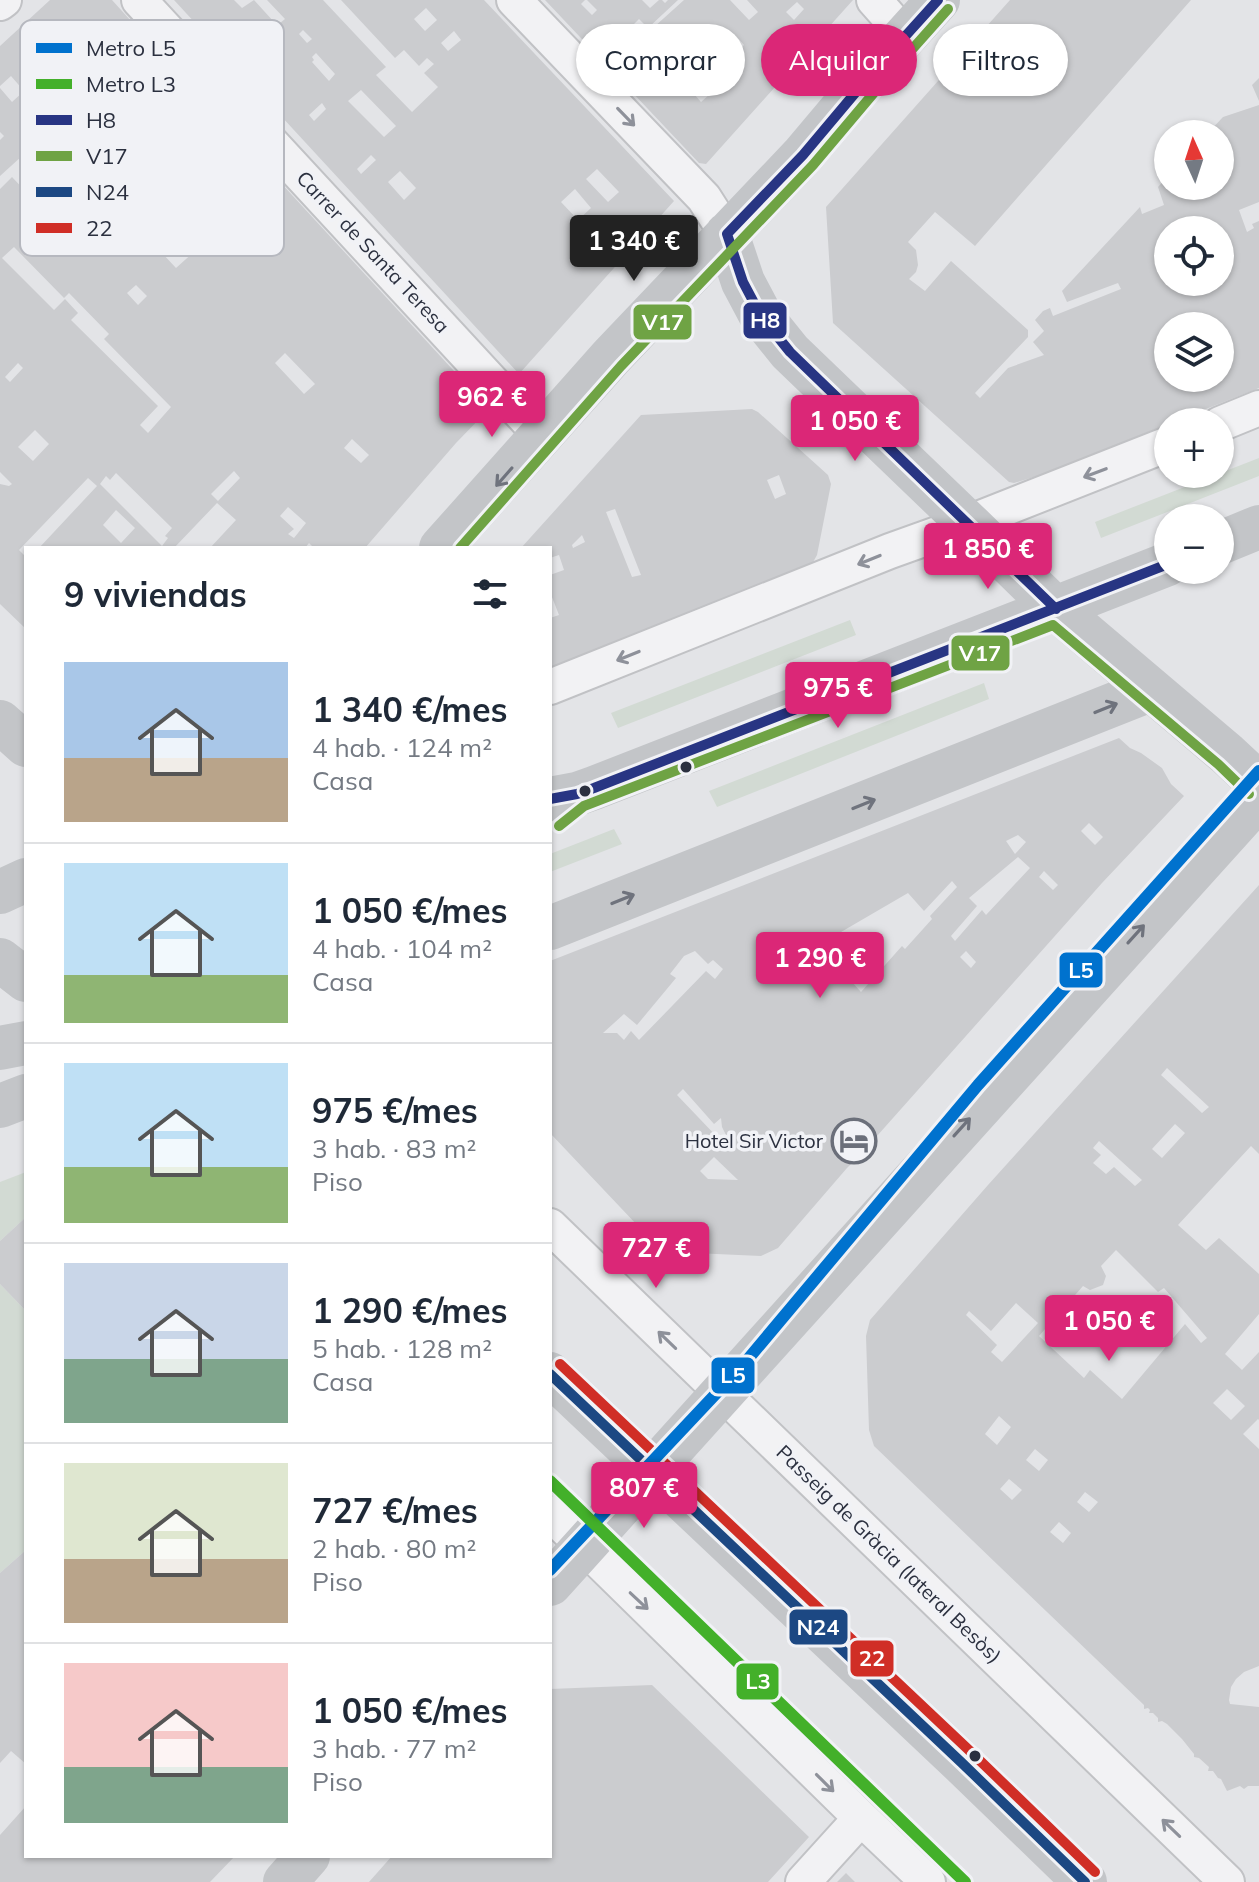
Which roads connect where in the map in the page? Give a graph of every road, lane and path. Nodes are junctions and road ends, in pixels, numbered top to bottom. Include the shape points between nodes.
1 (139, 0) edge
2 (514, 0) edge
3 (874, 0) edge
4 (938, 0) edge
5 (157, 20) edge
6 (895, 24) edge
7 (915, 24) edge
8 (853, 96) edge
9 (284, 157) edge
10 (727, 234) junction
11 (1259, 408) edge
12 (1234, 418) edge
13 (541, 435) junction
14 (1154, 450) edge
15 (968, 523) junction
16 (1259, 527) edge
17 (1234, 537) edge
18 (443, 546) edge
19 (1154, 570) edge
20 (1056, 609) junction
21 (552, 686) edge
22 (1150, 690) junction
23 (0, 722) edge
24 (24, 743) edge
25 (1259, 784) edge
26 (1259, 798) edge
27 (559, 803) edge
28 (24, 881) edge
29 (0, 892) edge
30 (552, 927) edge
31 (24, 1043) edge
32 (0, 1048) edge
33 (24, 1097) edge
34 (0, 1106) edge
35 (552, 1228) edge
36 (552, 1376) edge
37 (723, 1394) junction
38 (653, 1469) junction
39 (552, 1515) edge
40 (584, 1545) junction
41 (552, 1582) edge
42 (861, 1818) junction
43 (306, 1858) edge
44 (285, 1882) edge
45 (803, 1882) edge
46 (928, 1882) edge
47 (1085, 1882) edge
48 (1227, 1882) edge

1 - 5 street, Carrer de Santa Teresa
2 -> 10 street via 704,198
3 - 6 street
4 - 7 main road
8 - 10 main road
9 - 13 street, Carrer de Santa Teresa
10 - 13 main road
10 - 15 main road via 755,305 790,352
11 - 12 street
13 -> 18 main road
14 -> 15 street
15 - 20 main road
15 -> 21 street
16 - 17 main road
19 - 20 main road
20 - 22 main road
20 - 27 main road
22 - 25 main road
30 -> 22 main road
23 - 24 main road
37 -> 26 main road
28 - 29 main road
31 - 32 main road
33 - 34 main road
37 -> 35 street, Passeig de Gràcia (lateral Besòs)
36 - 38 main road
37 - 38 main road
48 -> 37 street, Passeig de Gràcia (lateral Besòs)
38 - 40 main road
38 - 47 main road
39 - 40 street
40 - 41 main road
40 -> 42 street
42 - 45 street
42 - 46 street
43 - 44 main road

